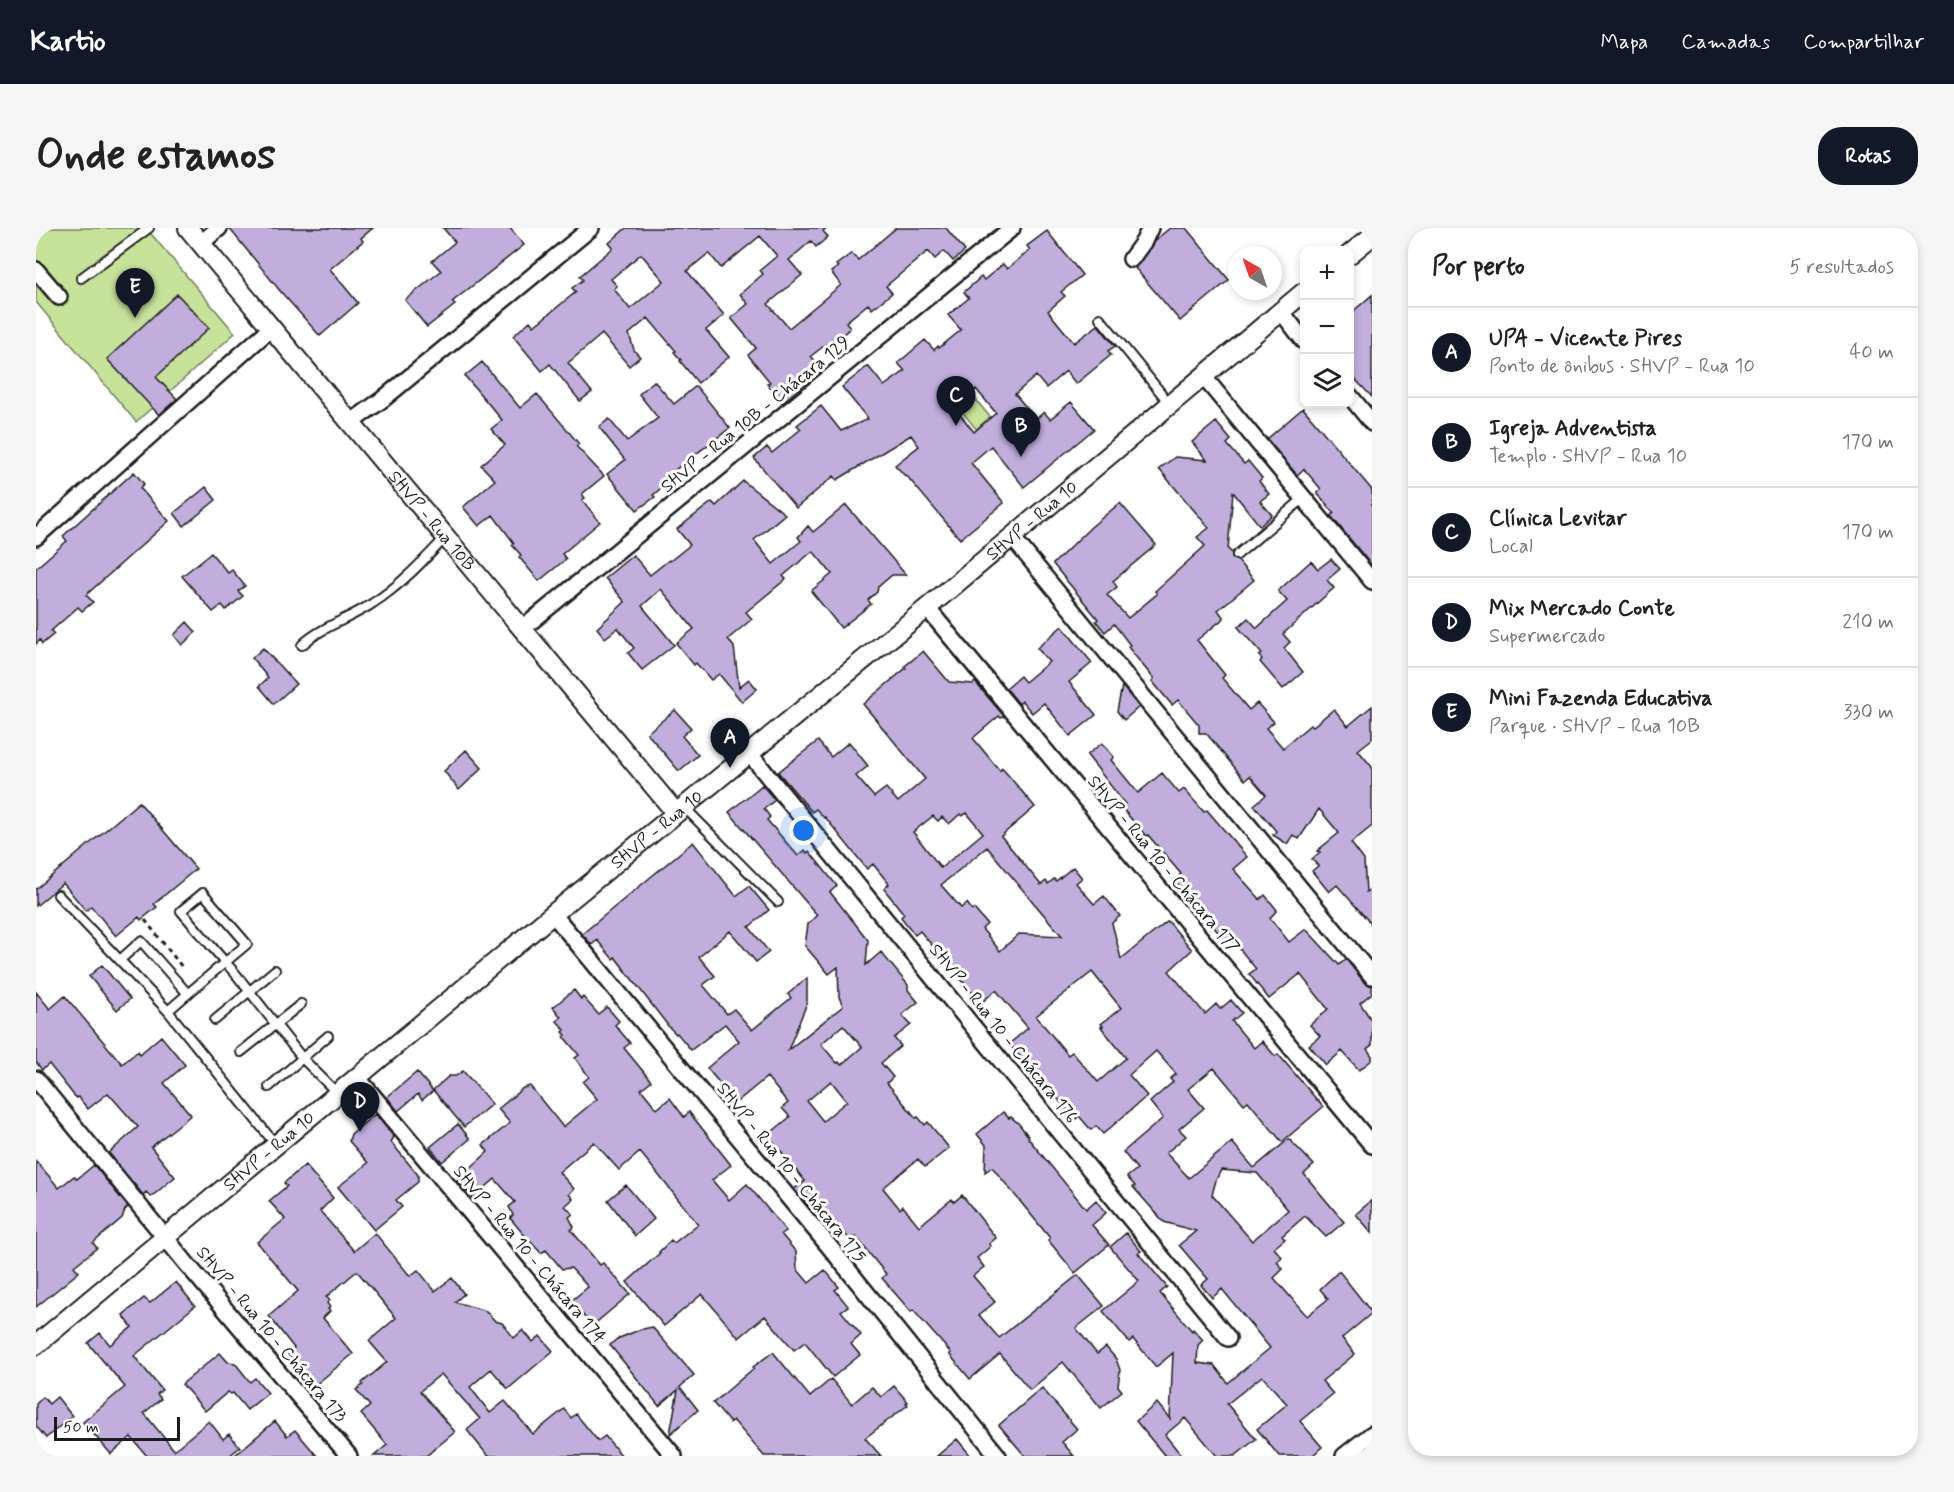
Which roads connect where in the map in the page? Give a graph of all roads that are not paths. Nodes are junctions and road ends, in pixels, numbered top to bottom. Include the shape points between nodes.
1 (149, 228) edge
2 (188, 228) edge
3 (219, 228) edge
4 (591, 228) edge
5 (1012, 228) edge
6 (1150, 228) edge
7 (1372, 236) edge
8 (201, 243) junction
9 (1354, 251) edge
10 (1131, 259) dead end
11 (36, 270) edge
12 (81, 278) dead end
13 (1300, 296) edge
14 (60, 297) dead end
15 (1281, 311) junction
16 (1100, 318) dead end
17 (271, 328) junction
18 (1300, 335) edge
19 (1203, 376) junction
20 (1354, 401) edge
21 (1170, 404) junction
22 (350, 423) junction
23 (1372, 423) edge
24 (1304, 498) junction
25 (36, 537) edge
26 (1012, 537) junction
27 (445, 538) junction
28 (1237, 555) dead end
29 (1372, 581) edge
30 (927, 608) junction
31 (522, 629) junction
32 (302, 645) dead end
33 (749, 753) junction
34 (680, 810) junction
35 (58, 895) dead end
36 (778, 902) dead end
37 (553, 914) junction
38 (120, 960) junction
39 (225, 962) junction
40 (275, 970) dead end
41 (1372, 975) edge
42 (249, 991) junction
43 (188, 994) junction
44 (301, 1004) dead end
45 (168, 1011) junction
46 (215, 1020) dead end
47 (276, 1024) junction
48 (328, 1036) dead end
49 (241, 1053) dead end
50 (303, 1059) junction
51 (357, 1077) junction
52 (36, 1079) edge
53 (269, 1087) dead end
54 (338, 1094) junction
55 (1372, 1144) edge
56 (276, 1145) junction
57 (165, 1237) junction
58 (1228, 1338) dead end
59 (36, 1345) edge
60 (1372, 1434) edge
61 (349, 1456) edge
62 (674, 1456) edge
63 (998, 1456) edge
64 (1344, 1456) edge

1 - 12 lane
2 - 8 street, SHVP - Rua 10B
3 - 8 street
4 - 22 street
5 - 31 street, SHVP - Rua 10B - Chácara 129
6 - 10 street
7 - 9 street
8 - 17 street, SHVP - Rua 10B
11 - 14 street
13 - 15 street, SHVP - Rua 10
15 - 18 street
15 - 19 street, SHVP - Rua 10
16 - 21 lane
17 - 22 street, SHVP - Rua 10B
17 - 25 street
19 - 21 street, SHVP - Rua 10
19 - 24 street
20 - 23 street
21 - 26 street, SHVP - Rua 10
22 - 27 street, SHVP - Rua 10B
24 - 28 lane
24 - 29 street
26 - 30 street, SHVP - Rua 10
26 - 41 street
27 - 31 street, SHVP - Rua 10B
27 - 32 lane via 374,603
30 - 33 street, SHVP - Rua 10
30 - 55 street, SHVP - Rua 10 - Chácara 177
31 - 34 street, SHVP - Rua 10B
33 - 34 street, SHVP - Rua 10
33 - 58 street, SHVP - Rua 10 - Chácara 176
34 - 36 lane
34 - 37 street, SHVP - Rua 10
35 - 38 lane
37 - 51 street, SHVP - Rua 10
37 - 63 street, SHVP - Rua 10 - Chácara 175
38 - 43 lane via 141,941
38 - 45 lane
39 - 39 lane via 247,944 204,893 181,911
39 - 42 lane
39 - 43 lane
40 - 42 lane
42 - 46 lane
42 - 47 lane
43 - 45 lane
44 - 47 lane
45 - 56 lane
47 - 49 lane
47 - 50 lane
48 - 50 lane
50 - 53 lane
50 - 54 lane
51 - 54 street, SHVP - Rua 10
51 - 62 street, SHVP - Rua 10 - Chácara 174
52 - 57 street, SHVP - Rua 10 - Chácara 173
54 - 56 street, SHVP - Rua 10
56 - 57 street, SHVP - Rua 10
57 - 59 street, SHVP - Rua 10
57 - 61 street, SHVP - Rua 10 - Chácara 173
60 - 64 street

